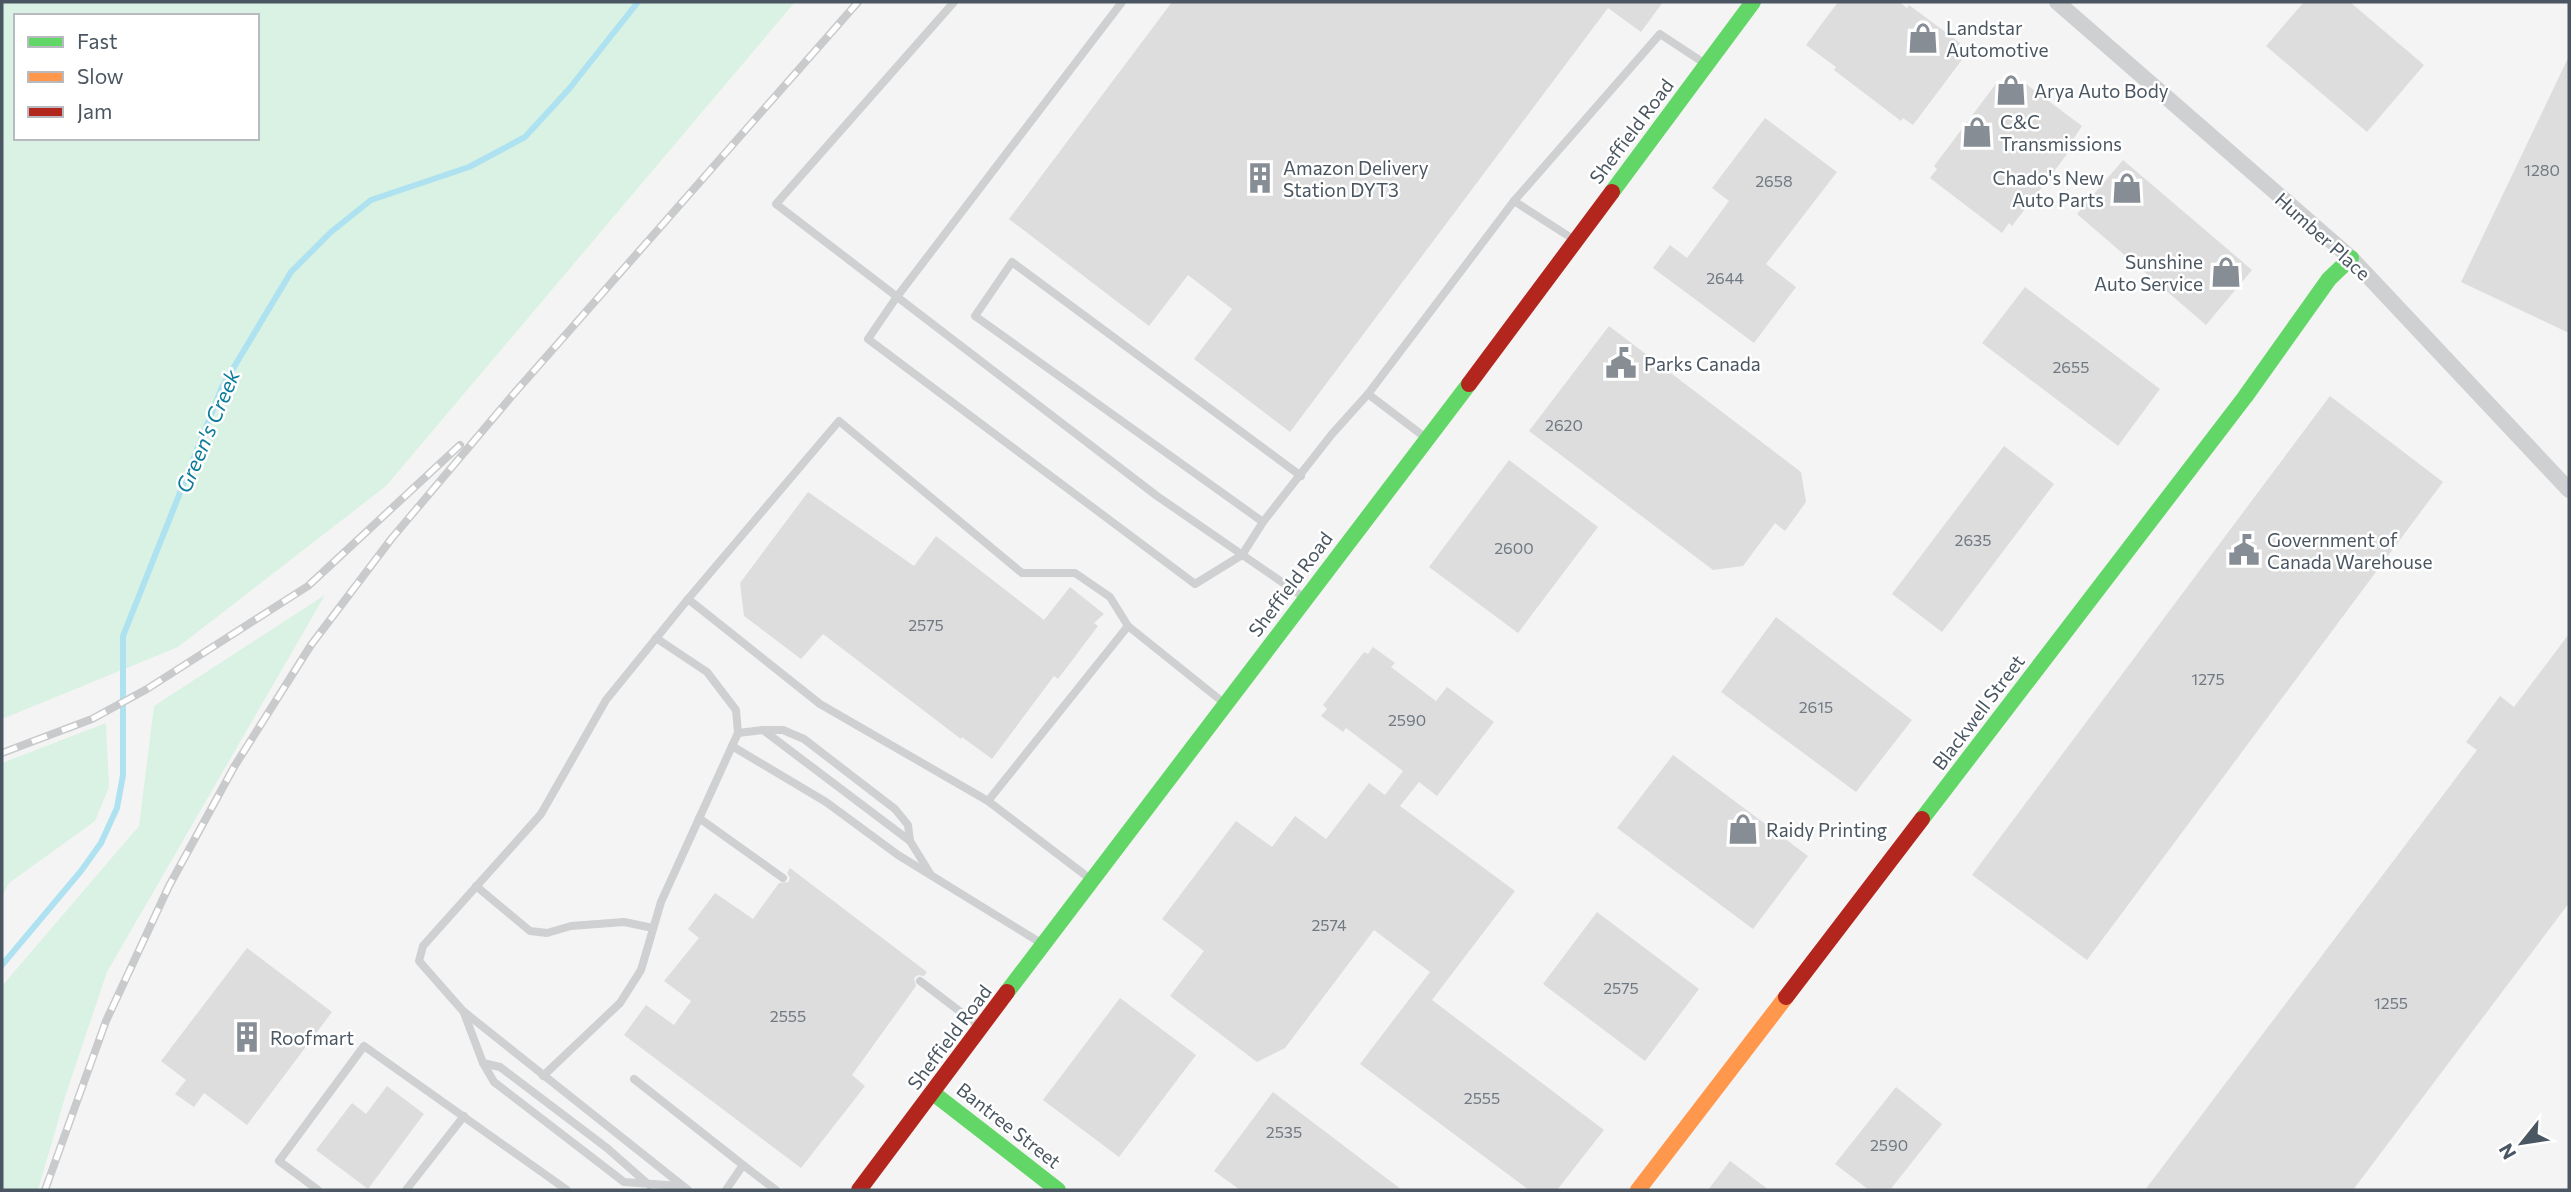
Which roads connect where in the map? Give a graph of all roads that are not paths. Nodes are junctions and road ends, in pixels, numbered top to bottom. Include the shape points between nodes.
1 (954, 2) edge
2 (1122, 2) edge
3 (1753, 2) edge
4 (2057, 2) edge
5 (1706, 64) junction
6 (1514, 201) junction
7 (1576, 240) junction
8 (2351, 258) junction
9 (896, 298) junction
10 (1368, 394) junction
11 (1428, 439) junction
12 (1301, 476) junction
13 (2569, 490) edge
14 (1263, 522) junction
15 (1242, 555) junction
16 (1305, 598) junction
17 (688, 599) junction
18 (1128, 626) junction
19 (656, 638) junction
20 (1226, 705) junction
21 (763, 730) junction
22 (738, 733) junction
23 (732, 746) junction
24 (988, 801) junction
25 (699, 818) junction
26 (910, 841) junction
27 (933, 877) junction
28 (783, 878) dead end
29 (1091, 880) junction
30 (476, 886) junction
31 (653, 928) junction
32 (1044, 945) junction
33 (920, 981) dead end
34 (463, 1011) junction
35 (982, 1027) junction
36 (483, 1063) junction
37 (543, 1076) junction
38 (634, 1079) dead end
39 (933, 1093) junction
40 (464, 1116) junction
41 (743, 1165) junction
42 (649, 1185) junction
43 (685, 1188) edge
44 (318, 1190) edge
45 (405, 1190) edge
46 (566, 1190) edge
47 (726, 1190) edge
48 (776, 1190) edge
49 (859, 1190) edge
50 (1058, 1190) edge
51 (1637, 1190) edge

1 - 9 lane via 776,204
2 - 9 lane
3 - 5 street, Sheffield Road
4 - 8 street, Humber Place
5 - 6 lane via 1660,34
5 - 7 street, Sheffield Road
6 - 7 lane
6 - 10 lane
7 - 11 street, Sheffield Road
8 - 13 street, Humber Place
8 - 51 street, Blackwell Street via 2329,279 2237,408
9 - 15 lane
9 - 15 lane via 868,339 1184,576 1195,584
10 - 11 lane
10 - 12 lane
11 - 16 street, Sheffield Road
12 - 14 lane
12 - 14 lane via 1012,262 975,316
14 - 15 lane
15 - 16 lane
16 - 20 street, Sheffield Road
17 - 18 lane via 839,421 1022,573 1075,573 1110,597
17 - 19 lane
17 - 24 lane via 820,704
18 - 20 lane
18 - 24 lane
19 - 22 lane via 706,672 736,710
19 - 30 lane via 606,701 541,814
20 - 29 street, Sheffield Road
21 - 22 lane
21 - 26 lane
21 - 26 lane via 783,730 804,739 895,809 908,825
22 - 23 lane
23 - 25 lane
23 - 27 lane via 825,802
24 - 29 lane
25 - 28 lane
25 - 31 lane
26 - 27 lane
27 - 32 lane
29 - 32 street, Sheffield Road
30 - 31 lane via 530,931 547,933 571,926 624,922
30 - 34 lane via 423,946 419,961
31 - 37 lane via 641,971 620,1003
32 - 35 street, Sheffield Road
33 - 35 lane
34 - 36 lane
34 - 37 lane
35 - 39 street, Sheffield Road
36 - 42 lane via 500,1067 607,1147
36 - 42 lane via 494,1082 624,1182
37 - 43 lane
38 - 41 lane
39 - 49 street, Sheffield Road
39 - 50 street, Bantree Street
40 - 44 lane via 364,1046 279,1161
40 - 45 lane
40 - 46 lane
41 - 47 lane
41 - 48 lane
42 - 43 lane

